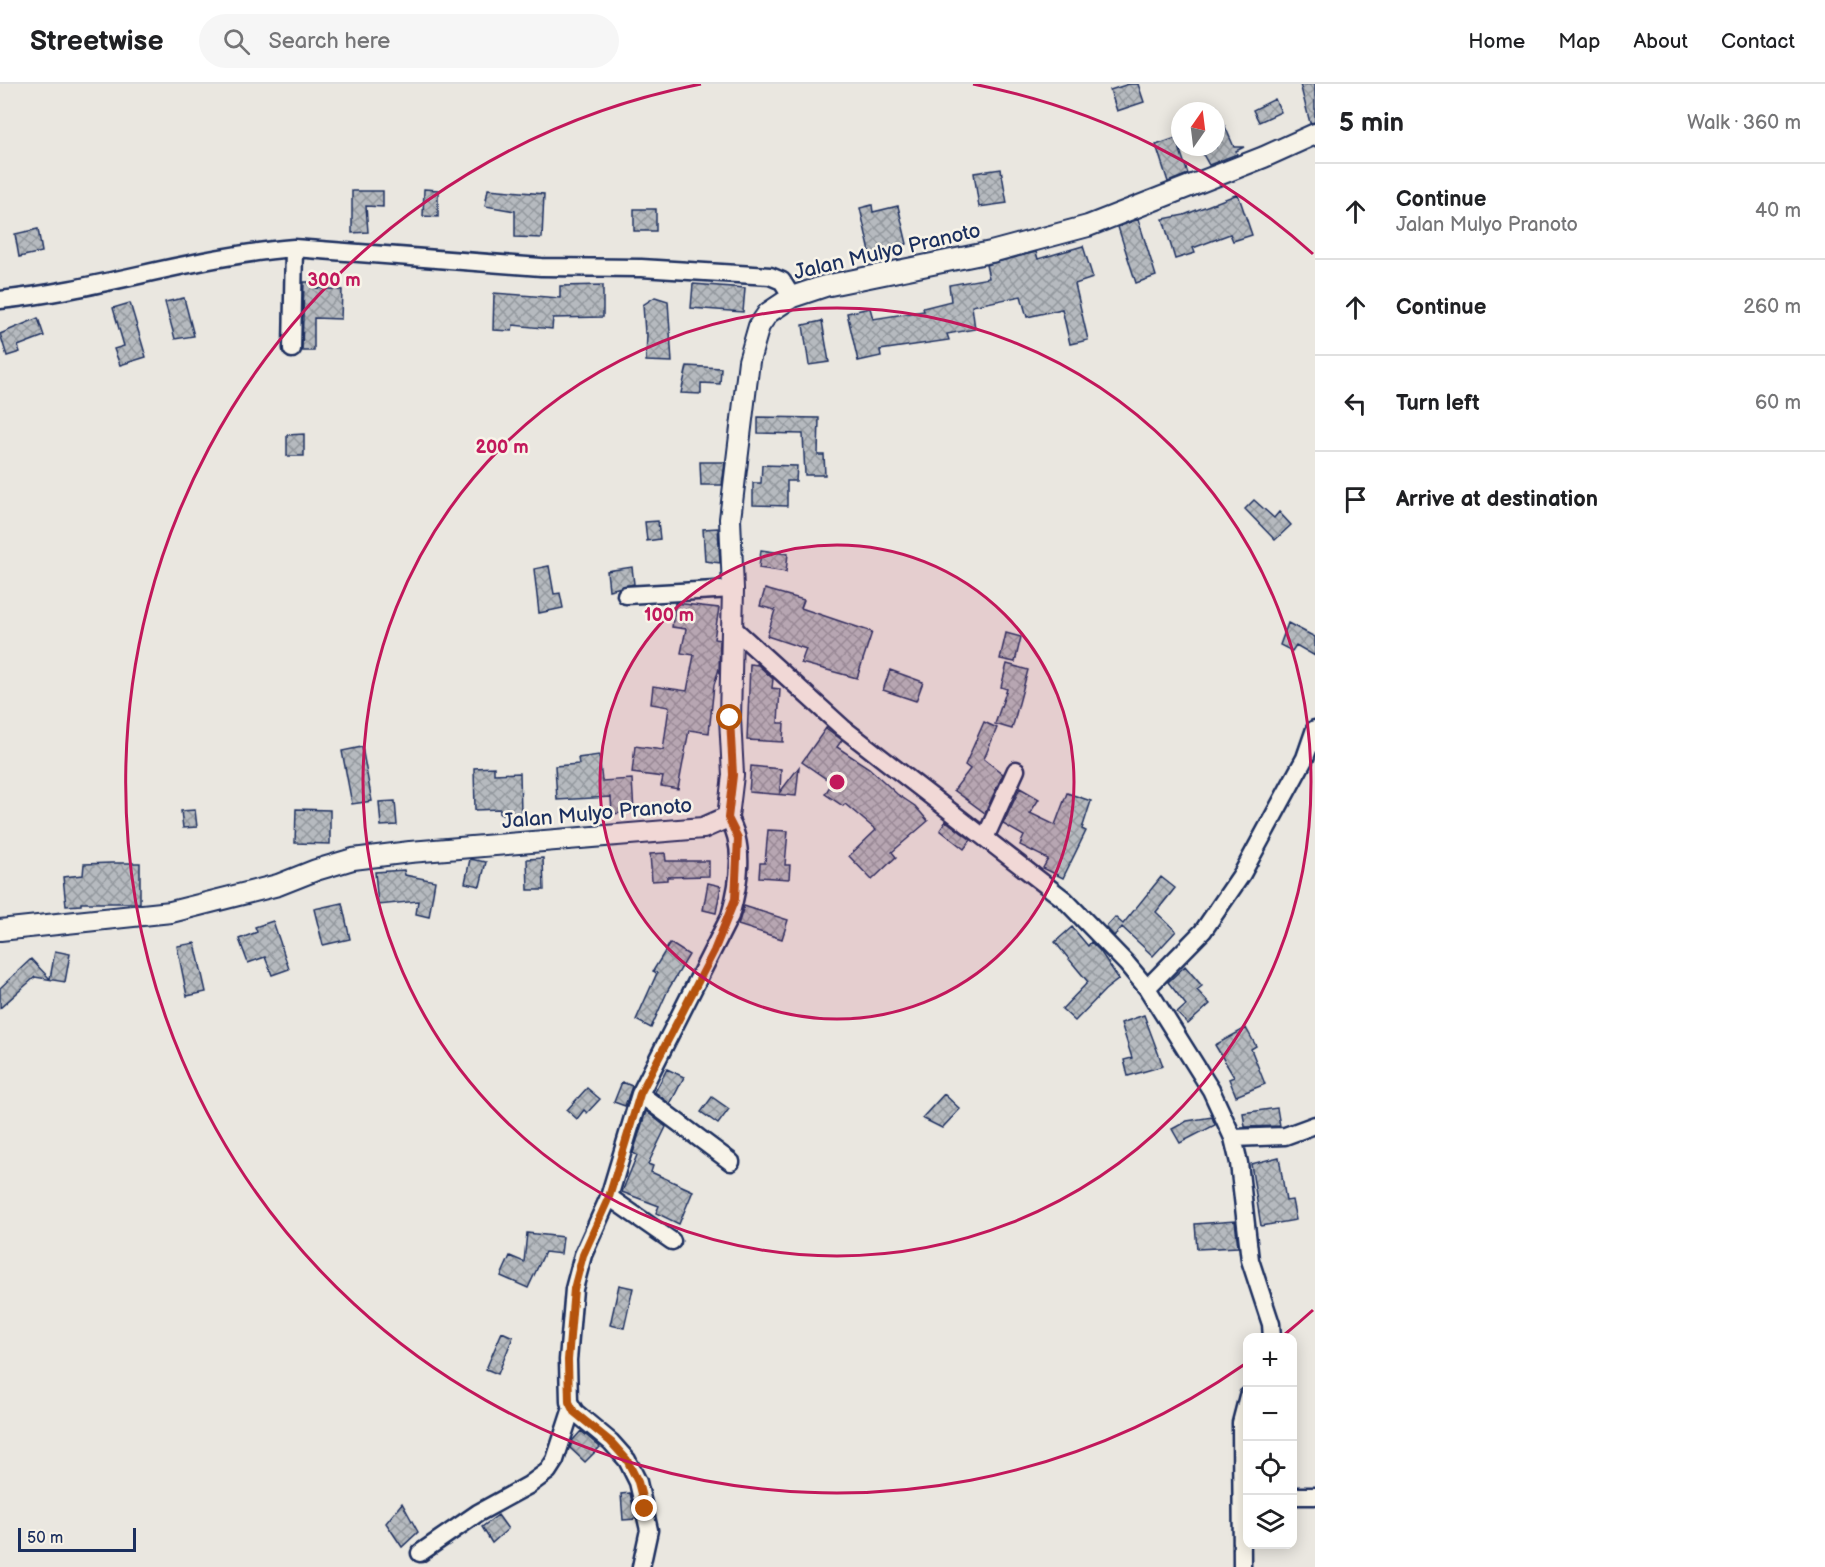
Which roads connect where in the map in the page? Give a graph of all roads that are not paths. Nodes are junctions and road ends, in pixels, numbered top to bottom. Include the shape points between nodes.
1 (1315, 134) edge
2 (294, 248) junction
3 (792, 297) junction
4 (0, 300) edge
5 (292, 349) dead end
6 (733, 589) junction
7 (626, 595) dead end
8 (733, 628) junction
9 (1315, 729) edge
10 (1016, 770) dead end
11 (728, 818) junction
12 (986, 836) junction
13 (0, 930) edge
14 (1147, 988) junction
15 (640, 1094) junction
16 (1315, 1125) edge
17 (1233, 1138) junction
18 (731, 1162) dead end
19 (609, 1197) junction
20 (672, 1240) dead end
21 (1272, 1333) edge
22 (572, 1408) junction
23 (1243, 1415) edge
24 (1243, 1458) edge
25 (1245, 1495) edge
26 (1297, 1496) edge
27 (1315, 1496) edge
28 (420, 1553) dead end
29 (641, 1567) edge
30 (1242, 1567) edge

1 - 3 street, Jalan Mulyo Pranoto via 1088,226
2 - 3 street via 541,267 770,276 782,281
2 - 4 street via 255,251 58,293
2 - 5 street
3 - 6 street, Jalan Mulyo Pranoto via 777,305 759,326 749,361 730,519
6 - 7 street
6 - 8 street, Jalan Mulyo Pranoto
8 - 11 street, Jalan Mulyo Pranoto via 733,775
8 - 12 street via 843,728
9 - 14 street via 1305,758 1242,874 1203,931
10 - 12 street
11 - 13 street, Jalan Mulyo Pranoto via 703,828 353,859 278,885 171,912
11 - 15 street via 739,845 738,884 730,916
12 - 14 street via 1065,900
14 - 17 street via 1211,1090
15 - 18 street
15 - 19 street
16 - 17 street via 1285,1136
17 - 21 street via 1250,1260
19 - 20 street
19 - 22 street via 583,1255 574,1289 568,1360
22 - 28 street via 548,1471
22 - 29 street via 611,1442 627,1460 638,1482 649,1530
23 - 24 street
25 - 30 street
26 - 27 street

